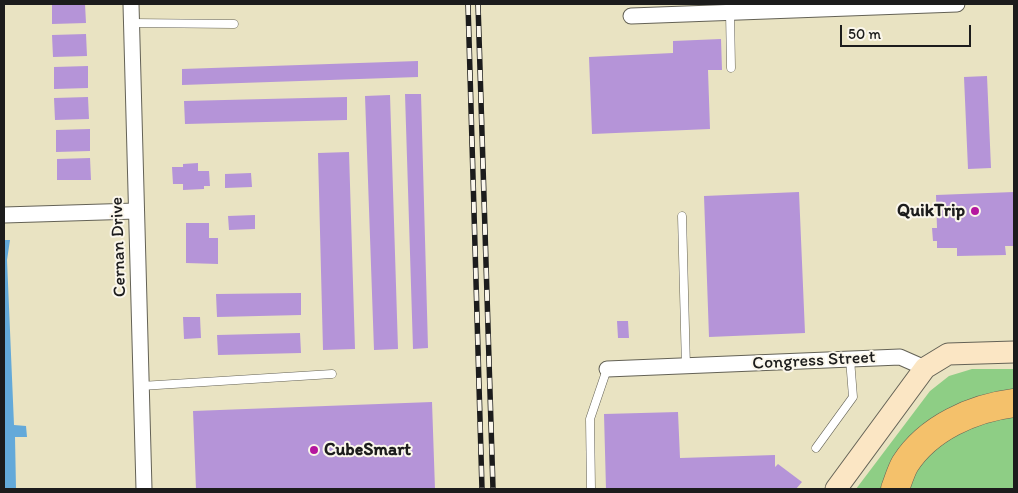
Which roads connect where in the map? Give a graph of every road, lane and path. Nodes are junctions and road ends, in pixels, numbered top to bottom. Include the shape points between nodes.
1 (131, 4) edge
2 (957, 4) edge
3 (730, 12) junction
4 (631, 16) dead end
5 (131, 23) junction
6 (234, 24) dead end
7 (732, 68) dead end
8 (136, 211) junction
9 (4, 215) edge
10 (682, 216) dead end
11 (1014, 352) edge
12 (850, 359) junction
13 (686, 367) junction
14 (925, 368) junction
15 (607, 369) joint
16 (332, 374) dead end
17 (141, 386) junction
18 (1014, 403) edge
19 (816, 448) dead end
20 (144, 489) edge
21 (591, 489) edge
22 (836, 489) edge
23 (895, 489) edge

1 - 5 street, Cernan Drive
2 - 3 street
3 - 4 street
3 - 7 lane
5 - 6 lane
5 - 8 street, Cernan Drive
8 - 9 street
8 - 17 street, Cernan Drive
10 - 13 lane
11 - 14 street via 948,354
12 - 13 street, Congress Street
12 - 14 street, Congress Street via 900,357
12 - 19 lane via 852,397
13 - 15 street, Congress Street
14 - 22 street
15 - 21 lane via 590,419
16 - 17 lane
17 - 20 street, Cernan Drive
18 - 23 highway via 966,415 930,435 904,465

